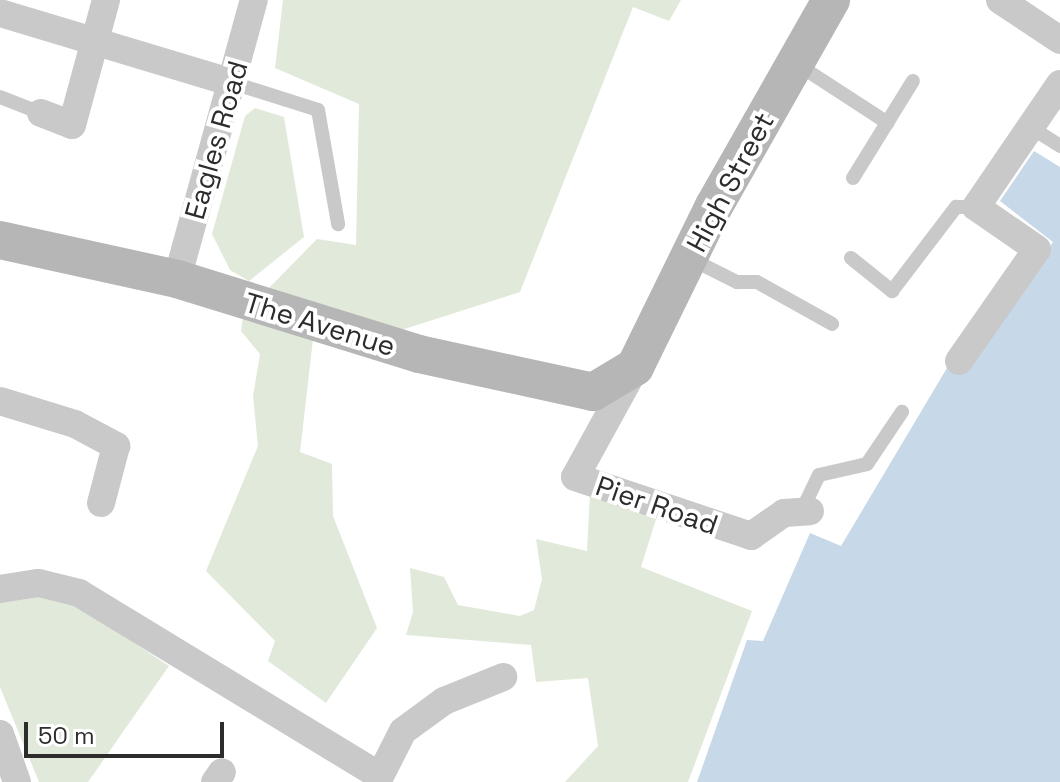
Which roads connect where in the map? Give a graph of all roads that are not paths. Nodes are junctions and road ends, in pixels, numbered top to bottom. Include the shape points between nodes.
1 (106, 0) edge
2 (254, 0) edge
3 (831, 0) edge
4 (1000, 0) edge
5 (0, 13) edge
6 (1060, 40) edge
7 (98, 42) junction
8 (795, 63) junction
9 (913, 81) dead end
10 (233, 83) junction
11 (1060, 84) edge
12 (0, 97) edge
13 (41, 113) joint
14 (888, 123) junction
15 (1030, 127) junction
16 (1060, 146) edge
17 (853, 178) dead end
18 (976, 207) junction
19 (338, 224) dead end
20 (0, 240) edge
21 (689, 258) junction
22 (851, 258) dead end
23 (177, 279) junction
24 (832, 324) dead end
25 (959, 361) dead end
26 (635, 367) junction
27 (0, 401) edge
28 (902, 412) dead end
29 (101, 503) dead end
30 (805, 512) joint
31 (0, 589) edge
32 (503, 677) dead end
33 (0, 734) edge
34 (378, 779) edge
35 (17, 782) edge

1 - 7 street
2 - 10 street, Eagles Road
3 - 8 main road, High Street
4 - 6 street
5 - 7 street
7 - 10 street
7 - 13 street via 72,125
8 - 14 lane
8 - 21 main road, High Street
9 - 14 lane
10 - 19 lane via 318,110
10 - 23 street, Eagles Road
11 - 15 street
12 - 13 lane
14 - 17 lane
15 - 16 lane
15 - 18 street
18 - 22 lane via 956,207 892,291
18 - 25 street via 1037,249
20 - 23 main road, The Avenue
21 - 24 lane via 737,282 757,282
21 - 26 main road, High Street
23 - 26 main road, The Avenue via 538,384 593,392
26 - 30 street, Pier Road via 575,477 751,536 784,513
27 - 29 street via 75,424 116,446
28 - 30 lane via 867,464 819,475
31 - 34 street via 32,583 79,593
32 - 34 street via 444,701 403,731
33 - 35 street

